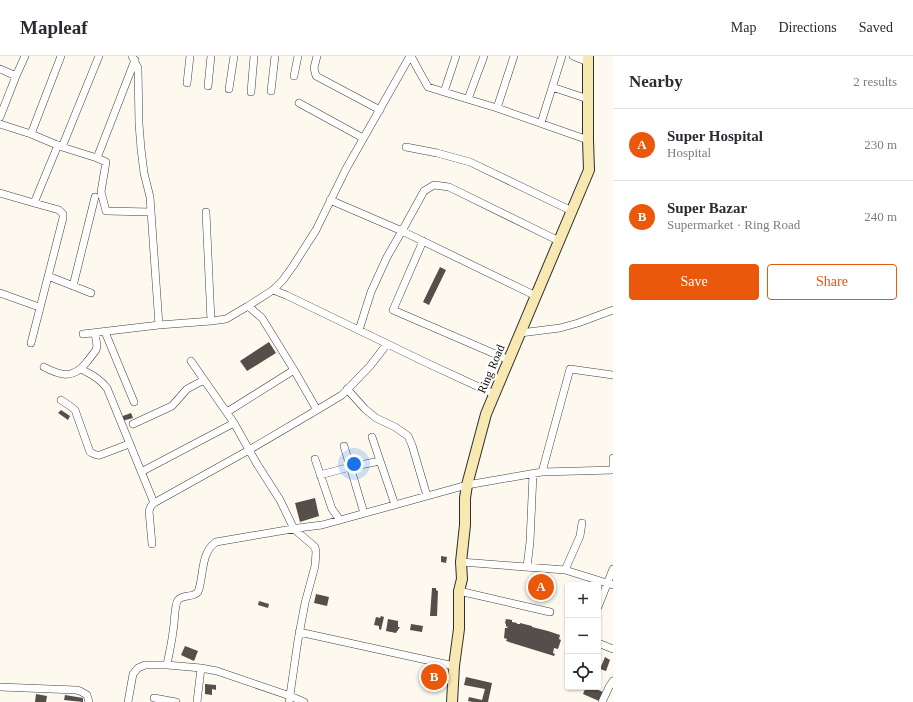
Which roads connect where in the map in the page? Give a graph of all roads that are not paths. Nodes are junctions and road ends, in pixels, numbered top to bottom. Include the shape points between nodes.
1 (26, 56) edge
2 (61, 56) edge
3 (99, 56) edge
4 (190, 56) edge
5 (211, 56) edge
6 (234, 56) edge
7 (254, 56) edge
8 (275, 56) edge
9 (298, 56) edge
10 (317, 56) edge
11 (411, 56) edge
12 (456, 56) edge
13 (484, 56) edge
14 (514, 56) edge
15 (562, 56) edge
16 (573, 56) edge
17 (133, 58) edge
18 (588, 59) edge
19 (0, 69) edge
20 (16, 76) junction
21 (294, 76) dead end
22 (187, 83) dead end
23 (208, 86) dead end
24 (552, 87) junction
25 (229, 89) dead end
26 (271, 91) dead end
27 (251, 92) dead end
28 (444, 92) junction
29 (468, 99) junction
30 (588, 99) junction
31 (299, 103) dead end
32 (497, 108) junction
33 (380, 110) junction
34 (0, 117) edge
35 (541, 123) junction
36 (0, 124) edge
37 (31, 134) junction
38 (364, 138) junction
39 (588, 140) junction
40 (60, 146) junction
41 (406, 147) dead end
42 (97, 158) junction
43 (0, 193) edge
44 (95, 197) dead end
45 (330, 200) junction
46 (34, 204) junction
47 (572, 211) junction
48 (151, 212) junction
49 (206, 212) dead end
50 (402, 231) junction
51 (423, 241) junction
52 (559, 241) junction
53 (48, 276) junction
54 (73, 286) junction
55 (274, 290) junction
56 (0, 293) edge
57 (91, 293) dead end
58 (536, 296) junction
59 (248, 306) junction
60 (39, 307) junction
61 (613, 311) edge
62 (211, 322) junction
63 (159, 324) junction
64 (359, 330) junction
65 (105, 332) junction
66 (95, 333) junction
67 (520, 333) junction
68 (83, 334) dead end
69 (31, 343) dead end
70 (387, 344) junction
71 (509, 360) junction
72 (191, 361) dead end
73 (44, 367) dead end
74 (81, 369) junction
75 (294, 370) junction
76 (613, 375) edge
77 (204, 380) junction
78 (347, 389) junction
79 (494, 394) junction
80 (60, 400) dead end
81 (134, 402) dead end
82 (317, 410) junction
83 (227, 412) junction
84 (234, 423) junction
85 (133, 424) dead end
86 (372, 437) dead end
87 (130, 444) junction
88 (344, 446) dead end
89 (249, 450) junction
90 (613, 458) edge
91 (315, 459) dead end
92 (380, 461) junction
93 (350, 467) junction
94 (613, 470) edge
95 (141, 472) junction
96 (542, 472) junction
97 (533, 474) junction
98 (320, 475) junction
99 (467, 485) junction
100 (427, 496) junction
101 (154, 503) junction
102 (395, 505) junction
103 (364, 513) junction
104 (340, 520) junction
105 (582, 523) dead end
106 (294, 529) junction
107 (152, 544) dead end
108 (461, 562) junction
109 (527, 567) junction
110 (613, 568) edge
111 (565, 570) junction
112 (610, 585) edge
113 (459, 591) junction
114 (601, 602) edge
115 (550, 612) dead end
116 (299, 632) junction
117 (601, 644) edge
118 (613, 649) edge
119 (167, 665) junction
120 (454, 666) junction
121 (201, 668) junction
122 (613, 681) edge
123 (0, 687) edge
124 (154, 698) dead end
125 (290, 699) edge
126 (89, 702) edge
127 (128, 702) edge
128 (176, 702) edge
129 (197, 702) edge
130 (304, 702) edge
131 (452, 702) edge
132 (602, 702) edge

1 - 20 street
2 - 37 street
3 - 40 street
4 - 22 street
5 - 23 street
6 - 25 street
7 - 27 street
8 - 26 street
9 - 21 street
10 - 33 street via 314,68 316,76
11 - 28 street via 428,87
11 - 33 street
12 - 28 street
13 - 29 street
14 - 32 street
15 - 24 street
16 - 18 street
17 - 42 street
17 - 48 street via 138,68 141,149
18 - 30 main road, Ring Road
19 - 20 street
20 - 34 street
24 - 30 street
24 - 35 street
28 - 29 street
29 - 32 street
30 - 39 main road, Ring Road
31 - 38 street
32 - 35 street
33 - 38 street
35 - 39 street
36 - 37 street
37 - 40 street
38 - 45 street
39 - 47 main road, Ring Road via 589,170
40 - 42 street
40 - 46 street
41 - 47 street via 470,162
42 - 48 street via 106,162 101,192 106,211
43 - 46 street
44 - 54 street
45 - 50 street
45 - 55 street via 313,235
46 - 53 street via 59,210 63,214
47 - 52 main road, Ring Road
48 - 63 street
49 - 62 street
50 - 51 street
50 - 52 street via 424,191 434,186 449,187
50 - 64 street via 371,292
51 - 58 street
51 - 71 street via 393,310
52 - 58 main road, Ring Road
53 - 54 street
53 - 60 street
54 - 57 street
55 - 59 street
55 - 64 street
56 - 60 street
58 - 67 main road, Ring Road
59 - 62 street via 226,318
59 - 75 street via 262,318
60 - 69 street
61 - 67 street via 560,328
62 - 63 street
63 - 65 street
64 - 70 street
65 - 66 street
65 - 81 street
66 - 68 street
66 - 74 street via 96,350
67 - 71 main road, Ring Road
70 - 78 street
70 - 79 street
71 - 79 main road, Ring Road
72 - 77 street
73 - 74 street via 64,375
74 - 87 street via 98,378 107,388
75 - 82 street
75 - 83 street
76 - 96 street via 570,369
77 - 83 street
77 - 85 street via 187,389 172,406
78 - 82 street via 342,395
78 - 100 street via 370,414 408,436
79 - 99 main road, Ring Road
80 - 87 street via 75,410 90,452 96,456
82 - 89 street
83 - 84 street
84 - 89 street
84 - 95 street
86 - 92 street
87 - 95 street
88 - 93 street
89 - 101 street
89 - 106 street via 280,500
90 - 94 street
91 - 98 street
92 - 93 street
92 - 102 street
93 - 98 street
93 - 103 street
94 - 96 street
95 - 101 street
96 - 97 street
97 - 99 street
97 - 109 street via 531,538
98 - 104 street via 332,509
99 - 100 street
99 - 108 main road, Ring Road
100 - 102 street
101 - 107 street via 149,511
102 - 103 street
103 - 104 street
104 - 106 street
105 - 111 street via 580,536
106 - 116 street via 314,547 316,552
106 - 119 street via 213,544 206,555 198,592 196,595 179,599 177,603
108 - 109 street
108 - 113 main road, Ring Road via 462,580
109 - 111 street
110 - 112 street
111 - 112 street
112 - 114 street
113 - 115 street
113 - 120 main road, Ring Road via 459,629
116 - 120 street
116 - 125 street
117 - 118 street
119 - 121 street
119 - 127 street via 145,665 138,668 133,674
120 - 131 main road, Ring Road
121 - 125 street via 217,671
121 - 129 street
122 - 132 street
123 - 126 street via 76,690 87,695
124 - 128 street
125 - 130 street

